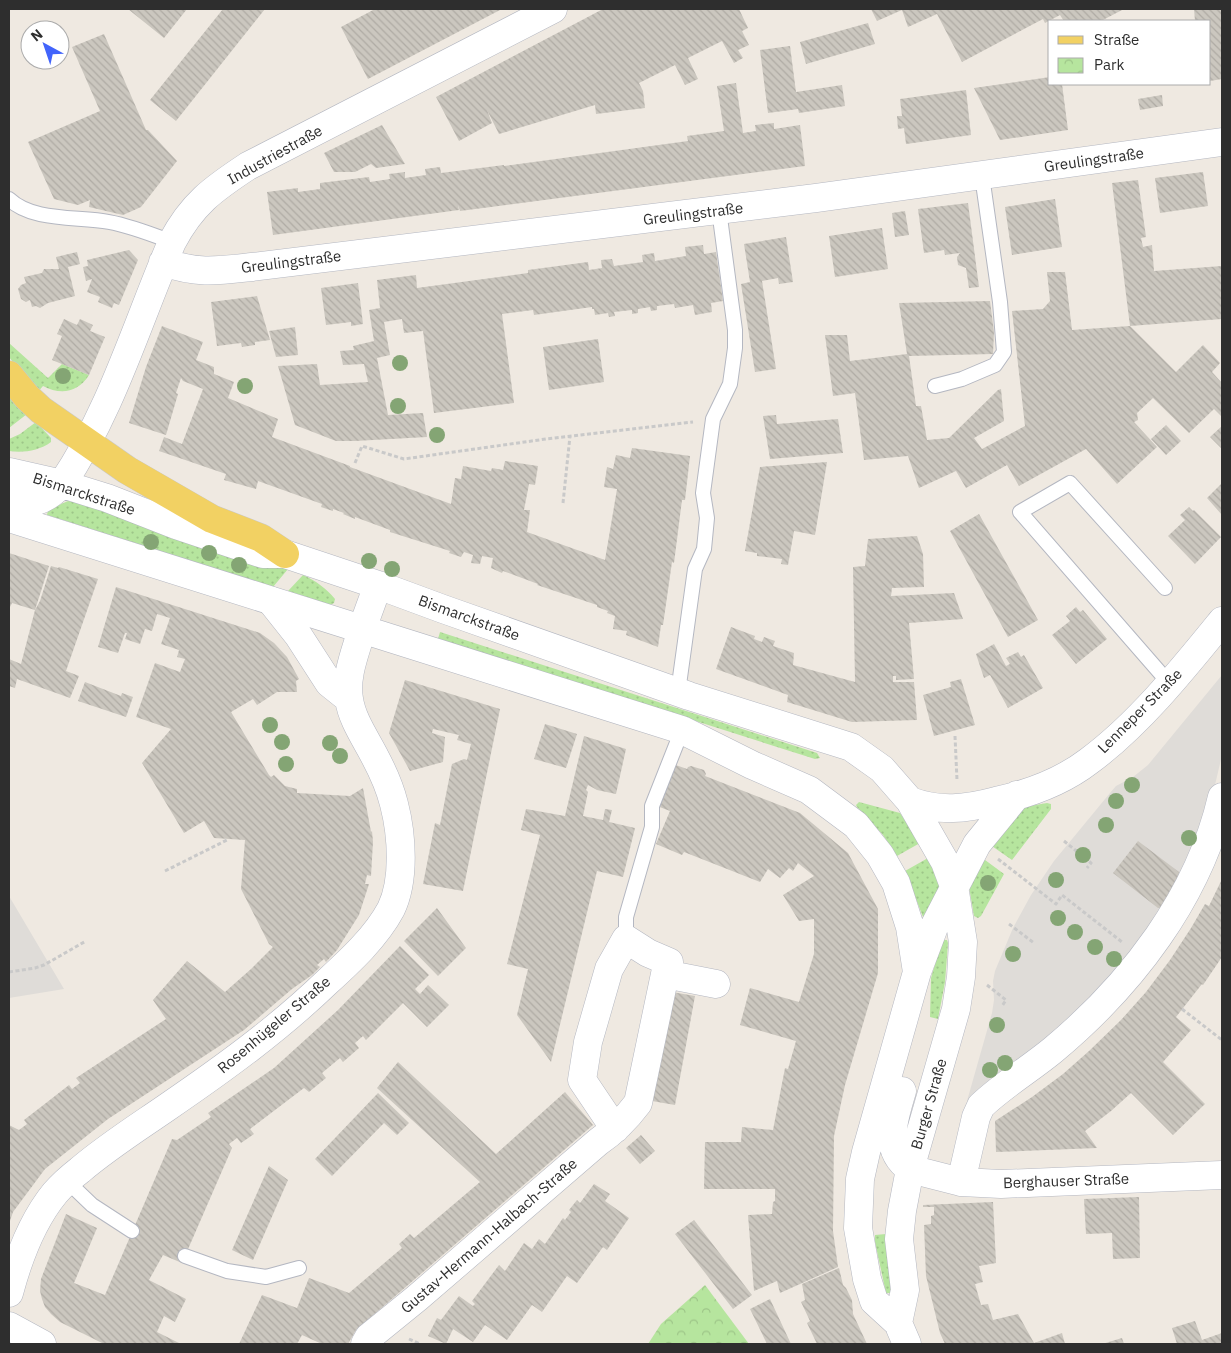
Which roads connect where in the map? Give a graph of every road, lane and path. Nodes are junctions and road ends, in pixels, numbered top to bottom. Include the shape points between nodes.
1 (553, 9) edge
2 (1222, 142) edge
3 (982, 176) junction
4 (9, 199) edge
5 (719, 210) junction
6 (168, 252) junction
7 (9, 375) edge
8 (935, 386) dead end
9 (713, 419) junction
10 (570, 436) junction
11 (87, 443) junction
12 (355, 463) dead end
13 (9, 472) edge
14 (62, 484) junction
15 (9, 499) edge
16 (563, 504) dead end
17 (9, 518) edge
18 (285, 554) junction
19 (378, 585) junction
20 (1165, 588) dead end
21 (271, 601) junction
22 (1222, 621) edge
23 (362, 629) junction
24 (1169, 683) junction
25 (678, 692) junction
26 (349, 699) junction
27 (682, 730) junction
28 (955, 736) dead end
29 (956, 769) dead end
30 (1017, 795) junction
31 (1222, 800) edge
32 (910, 801) junction
33 (228, 839) dead end
34 (1064, 841) dead end
35 (936, 843) joint
36 (977, 844) joint
37 (1009, 867) dead end
38 (1087, 868) dead end
39 (165, 871) dead end
40 (954, 886) junction
41 (1009, 924) dead end
42 (626, 939) junction
43 (86, 941) dead end
44 (1034, 943) dead end
45 (1132, 970) junction
46 (9, 972) edge
47 (917, 972) junction
48 (665, 974) junction
49 (716, 984) dead end
50 (987, 985) dead end
51 (1002, 1006) dead end
52 (1182, 1009) dead end
53 (900, 1038) junction
54 (1222, 1040) edge
55 (615, 1130) junction
56 (910, 1169) junction
57 (1222, 1175) edge
58 (67, 1181) junction
59 (961, 1182) junction
60 (132, 1231) dead end
61 (185, 1256) dead end
62 (299, 1268) dead end
63 (9, 1293) edge
64 (9, 1326) edge
65 (899, 1337) edge
66 (42, 1344) edge
67 (365, 1344) edge

1 - 6 street, Industriestraße via 248,166 203,199 181,224
2 - 3 street, Greulingstraße
3 - 5 street, Greulingstraße
3 - 8 lane via 1004,352 995,365
4 - 6 lane via 32,212 132,227
5 - 6 street, Greulingstraße via 208,272 180,267
5 - 9 lane via 735,348 730,384
6 - 11 street, Industriestraße
7 - 11 main road via 41,410
9 - 10 path
9 - 25 lane via 703,492 707,518 704,549 695,568
10 - 12 path via 404,459 362,446
10 - 16 path
11 - 14 street, Industriestraße
11 - 18 main road via 182,503 261,538
13 - 14 street, Bismarckstraße
14 - 15 street via 37,502
14 - 18 street, Bismarckstraße via 263,554
17 - 21 street
18 - 19 street, Bismarckstraße
19 - 23 street, Rosenhügeler Straße
19 - 25 street, Bismarckstraße
20 - 24 lane via 1070,483 1020,512
21 - 23 street
21 - 26 street via 329,683
22 - 24 street, Lenneper Straße
23 - 26 street, Rosenhügeler Straße via 348,680
23 - 27 street
24 - 30 street, Lenneper Straße via 1124,732 1088,762 1063,777
25 - 32 street, Bismarckstraße via 851,747 882,769
26 - 58 street, Rosenhügeler Straße via 352,713 384,775 394,804 401,873 392,907 376,931 300,1008 240,1057 92,1160
27 - 42 lane via 652,806 652,827 626,917
27 - 47 street, Burger Straße via 752,766 809,790 856,825 896,884 910,927
28 - 29 path
30 - 32 street, Lenneper Straße via 958,809
30 - 36 street, Lenneper Straße
31 - 45 street via 1213,831 1184,896
32 - 35 street, Bismarckstraße
33 - 39 path
34 - 38 path via 1091,863
35 - 40 street, Burger Straße
36 - 40 street, Burger Straße
37 - 45 path via 1056,904 1062,895 1124,944 1115,957
40 - 47 street, Burger Straße
40 - 56 street, Burger Straße via 963,942 962,977 956,1009
41 - 44 path
42 - 48 street via 669,962
42 - 55 street via 609,969 588,1042 582,1080
43 - 46 path via 44,965
45 - 59 street via 1053,1050 981,1106
47 - 53 street, Burger Straße
48 - 49 street
48 - 55 street, Gustav-Hermann-Halbach-Straße via 638,1103
50 - 51 path via 1006,1000
52 - 54 path
53 - 56 street via 910,1062 892,1136 901,1162
53 - 65 street, Burger Straße via 866,1152 860,1179 858,1221 862,1254 874,1301
55 - 67 street, Gustav-Hermann-Halbach-Straße via 369,1337
56 - 59 street, Berghauser Straße
56 - 65 street, Burger Straße via 900,1226 904,1290
57 - 59 street, Berghauser Straße via 1000,1184
58 - 60 lane via 92,1206
58 - 63 street, Rosenhügeler Straße via 42,1212 26,1244
61 - 62 lane via 227,1271 266,1277
64 - 66 street

